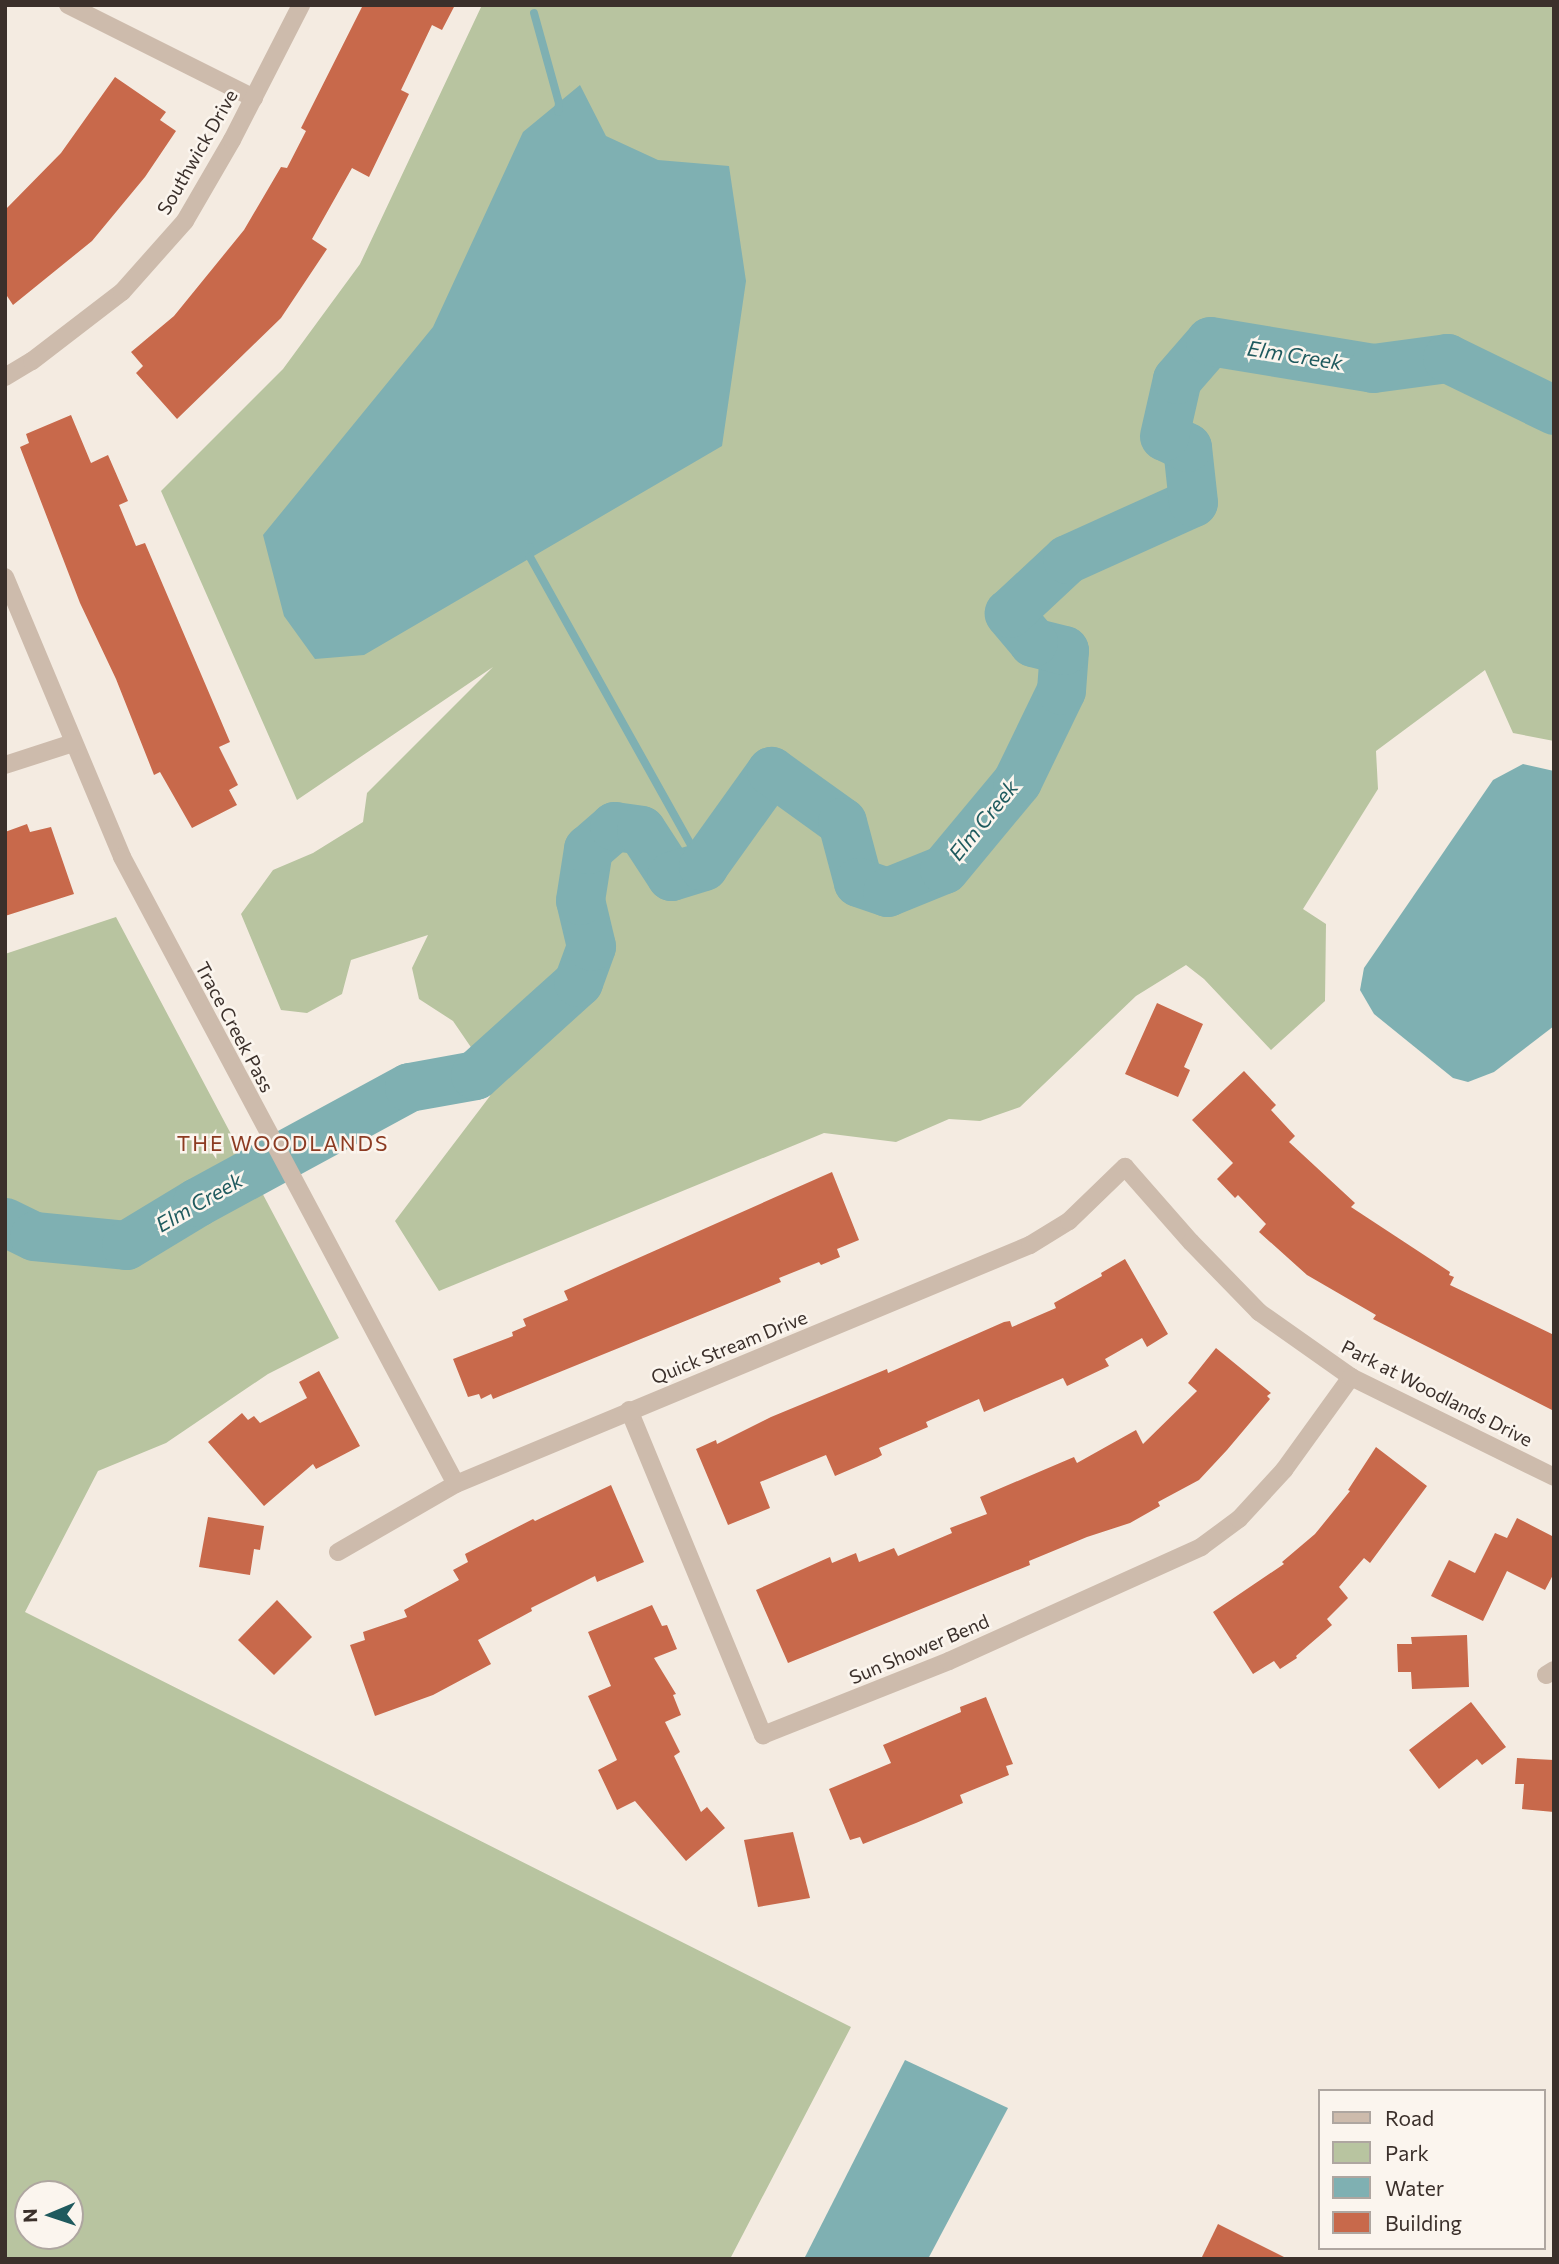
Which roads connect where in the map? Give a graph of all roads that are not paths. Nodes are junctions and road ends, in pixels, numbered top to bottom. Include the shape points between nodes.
1 (68, 5) edge
2 (300, 5) edge
3 (254, 97) junction
4 (5, 377) edge
5 (5, 577) edge
6 (73, 743) junction
7 (5, 765) edge
8 (1125, 1167) joint
9 (1351, 1377) junction
10 (629, 1410) junction
11 (1554, 1477) edge
12 (456, 1484) junction
13 (338, 1552) dead end

1 - 3 street
2 - 3 street, Southwick Drive
3 - 4 street, Southwick Drive via 185,221 122,292
5 - 6 street, Trace Creek Pass
6 - 7 street
6 - 12 street, Trace Creek Pass via 122,857
8 - 9 street, Park at Woodlands Drive via 1259,1312
8 - 10 street, Quick Stream Drive via 1069,1221 1030,1245
9 - 10 street, Sun Shower Bend via 1284,1470 1239,1519 1201,1547 949,1661 763,1735
9 - 11 street, Park at Woodlands Drive
10 - 12 street, Quick Stream Drive
12 - 13 street, Quick Stream Drive

